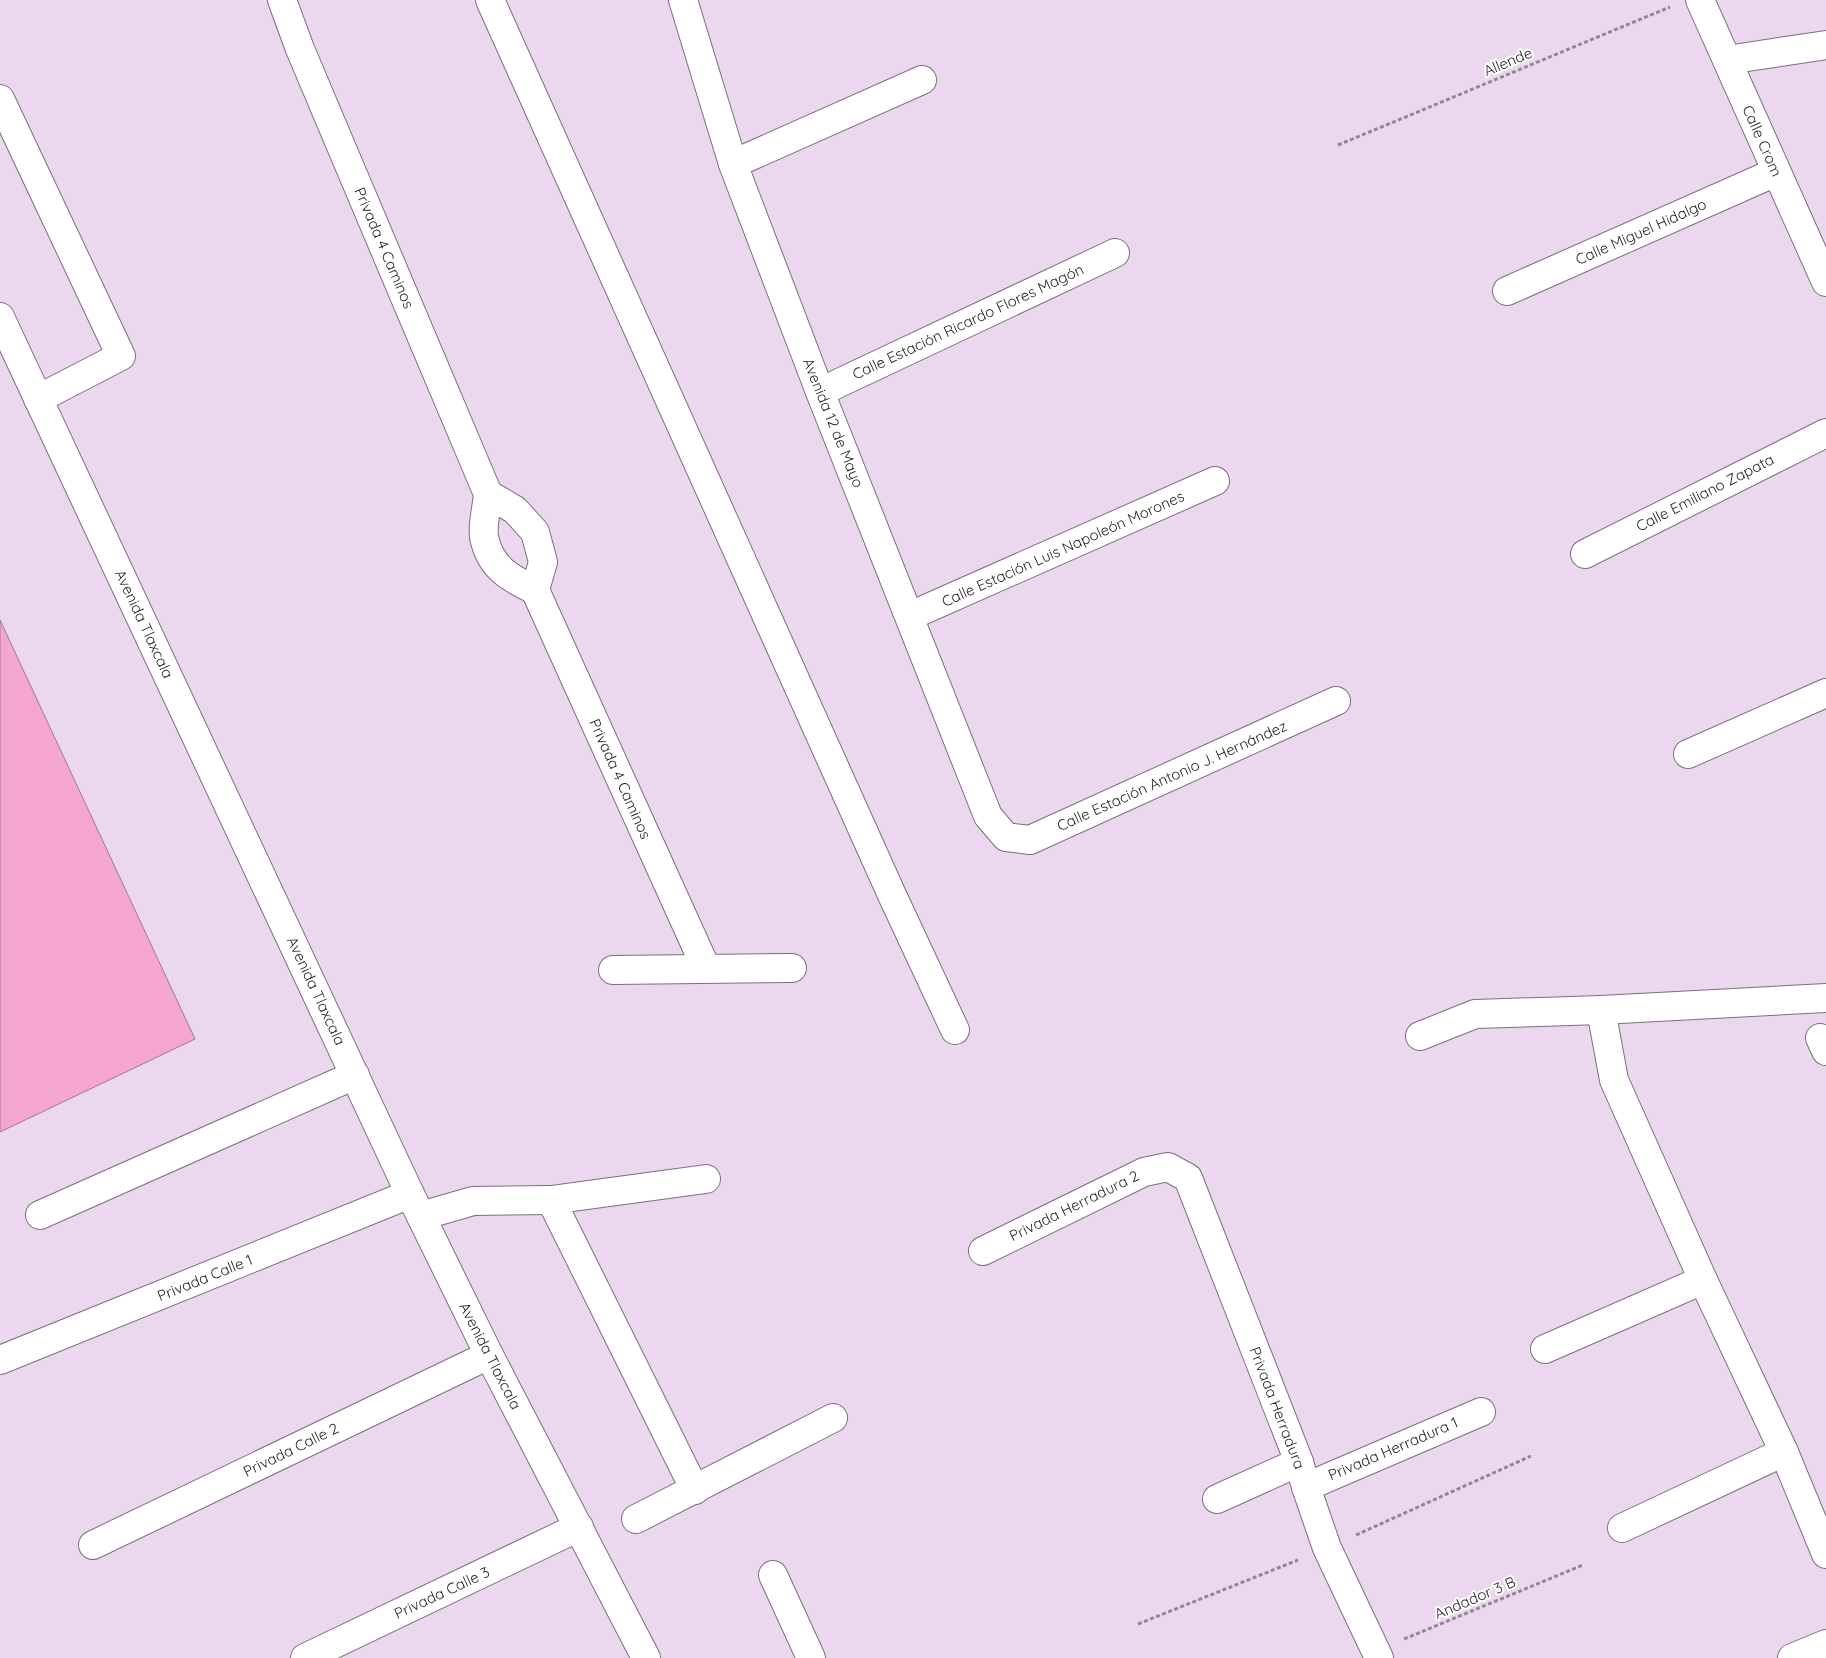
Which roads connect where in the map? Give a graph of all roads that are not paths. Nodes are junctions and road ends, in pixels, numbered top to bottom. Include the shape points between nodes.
1 (282, 0) edge
2 (490, 0) edge
3 (683, 0) edge
4 (1688, 2) edge
5 (1826, 45) edge
6 (1727, 60) junction
7 (922, 80) dead end
8 (0, 99) edge
9 (733, 164) junction
10 (1776, 172) junction
11 (1115, 253) dead end
12 (1826, 282) edge
13 (1507, 291) dead end
14 (0, 317) edge
15 (820, 392) junction
16 (38, 399) junction
17 (1826, 433) edge
18 (1215, 481) dead end
19 (488, 494) junction
20 (1585, 554) dead end
21 (535, 590) junction
22 (910, 616) junction
23 (1826, 693) edge
24 (1336, 701) dead end
25 (1688, 754) dead end
26 (1006, 836) joint
27 (706, 968) junction
28 (792, 968) dead end
29 (613, 970) dead end
30 (1826, 998) edge
31 (1602, 1010) junction
32 (955, 1030) dead end
33 (1420, 1036) dead end
34 (355, 1076) junction
35 (1168, 1166) joint
36 (706, 1179) dead end
37 (551, 1200) junction
38 (415, 1205) junction
39 (40, 1215) dead end
40 (982, 1251) dead end
41 (1703, 1280) junction
42 (1545, 1349) dead end
43 (489, 1355) junction
44 (0, 1360) edge
45 (1480, 1412) dead end
46 (832, 1418) dead end
47 (1784, 1452) junction
48 (1303, 1475) junction
49 (695, 1490) junction
50 (1217, 1499) dead end
51 (636, 1519) dead end
52 (578, 1528) junction
53 (1622, 1528) dead end
54 (94, 1545) dead end
55 (1826, 1554) edge
56 (773, 1575) dead end
57 (1826, 1644) edge
58 (1377, 1655) edge
59 (305, 1658) edge
60 (646, 1658) edge
61 (811, 1658) edge
62 (1792, 1658) edge

1 - 19 street, Privada 4 Caminos
2 - 32 street
3 - 9 street, Avenida 12 de Mayo
4 - 6 street, Calle Crom
5 - 6 street
6 - 10 street, Calle Crom
7 - 9 street
8 - 16 street via 121,356
9 - 15 street, Avenida 12 de Mayo
10 - 12 street, Calle Crom
10 - 13 street, Calle Miguel Hidalgo
11 - 15 street, Calle Estación Ricardo Flores Magón
14 - 16 street, Avenida Tlaxcala
15 - 22 street, Avenida 12 de Mayo
16 - 34 street, Avenida Tlaxcala
17 - 20 street, Calle Emiliano Zapata
18 - 22 street, Calle Estación Luis Napoleón Morones
19 - 21 street, Privada 4 Caminos via 484,536 494,562 512,579
19 - 21 street via 515,510 535,532 543,562
21 - 27 street, Privada 4 Caminos
22 - 26 street, Avenida 12 de Mayo via 988,816
23 - 25 street
24 - 26 street, Calle Estación Antonio J. Hernández via 1030,840
27 - 28 street
27 - 29 street
30 - 31 street
31 - 33 street via 1475,1014
31 - 41 street via 1614,1080
34 - 38 street, Avenida Tlaxcala
34 - 39 street
35 - 40 street, Privada Herradura 2 via 1144,1172
35 - 48 street, Privada Herradura via 1188,1178
36 - 37 street, Privada Calle 1
37 - 38 street, Privada Calle 1
37 - 49 street
38 - 43 street, Avenida Tlaxcala
38 - 44 street, Privada Calle 1
41 - 42 street
41 - 47 street
43 - 52 street, Avenida Tlaxcala
43 - 54 street, Privada Calle 2
45 - 48 street, Privada Herradura 1
46 - 49 street
47 - 53 street
47 - 55 street
48 - 50 street, Privada Herradura 1
48 - 58 street, Privada Herradura via 1327,1548
49 - 51 street
52 - 59 street, Privada Calle 3
52 - 60 street, Avenida Tlaxcala
56 - 61 street
57 - 62 street

